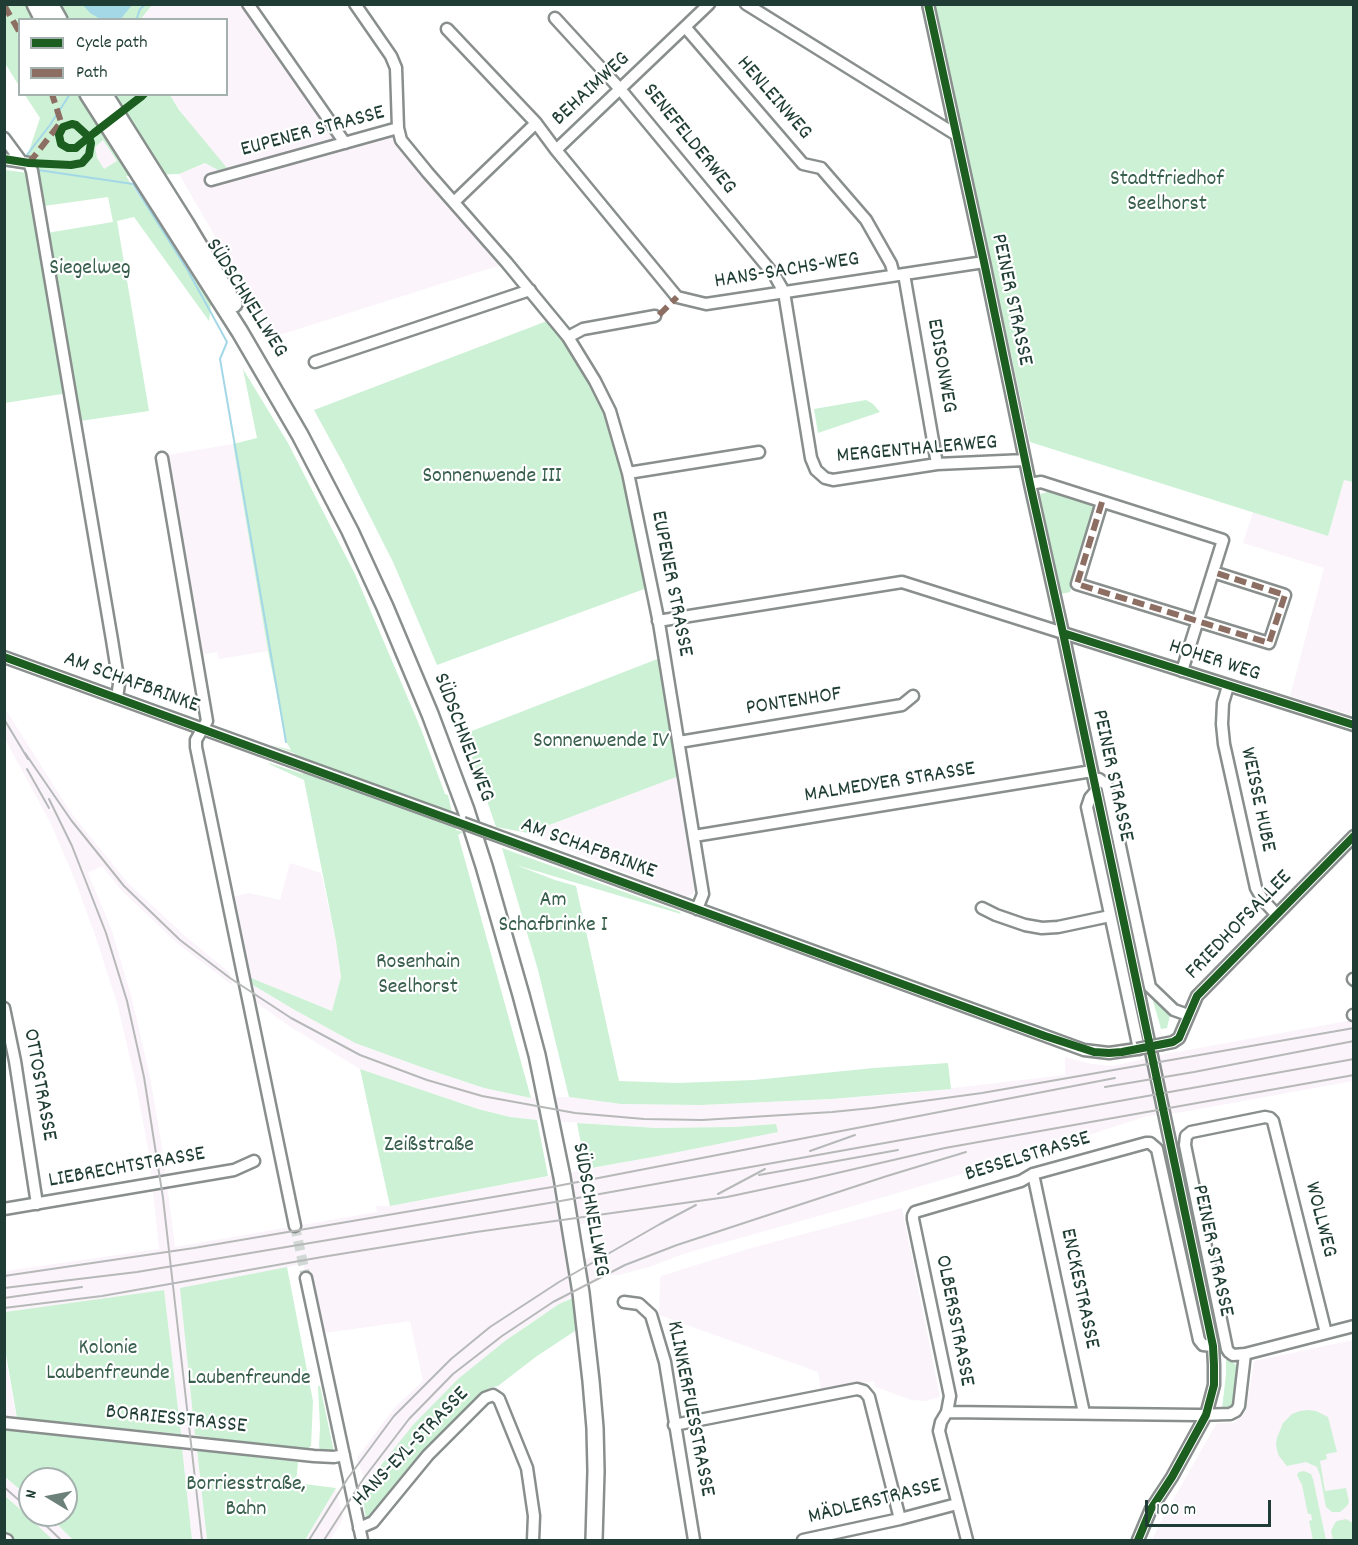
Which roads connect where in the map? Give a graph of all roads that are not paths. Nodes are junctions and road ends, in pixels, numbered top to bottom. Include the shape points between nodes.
1 (34, 4) edge
2 (50, 4) edge
3 (248, 4) edge
4 (355, 4) edge
5 (709, 4) edge
6 (746, 4) edge
7 (928, 4) edge
8 (42, 18) edge
9 (58, 18) edge
10 (555, 18) dead end
11 (686, 28) junction
12 (447, 29) dead end
13 (620, 89) junction
14 (90, 96) edge
15 (105, 96) edge
16 (536, 123) junction
17 (398, 128) junction
18 (955, 134) junction
19 (4, 138) edge
20 (345, 142) junction
21 (556, 150) junction
22 (133, 154) junction
23 (4, 159) edge
24 (25, 162) junction
25 (211, 180) dead end
26 (454, 202) junction
27 (984, 262) junction
28 (899, 274) junction
29 (530, 290) junction
30 (784, 292) junction
31 (655, 316) dead end
32 (568, 337) junction
33 (315, 362) dead end
34 (759, 452) dead end
35 (162, 458) dead end
36 (1025, 459) junction
37 (937, 464) junction
38 (628, 473) junction
39 (1030, 484) junction
40 (1102, 502) junction
41 (1213, 572) junction
42 (658, 621) junction
43 (1198, 622) junction
44 (1063, 633) junction
45 (4, 657) edge
46 (1182, 671) junction
47 (1228, 686) junction
48 (913, 696) dead end
49 (117, 699) junction
50 (1353, 725) edge
51 (202, 730) junction
52 (679, 742) junction
53 (1094, 781) junction
54 (694, 836) junction
55 (1353, 836) edge
56 (982, 908) dead end
57 (697, 909) junction
58 (1276, 914) junction
59 (1110, 916) junction
60 (4, 1008) edge
61 (1188, 1016) junction
62 (1162, 1044) joint
63 (1138, 1046) junction
64 (1186, 1136) joint
65 (1154, 1146) joint
66 (254, 1161) dead end
67 (1033, 1174) junction
68 (38, 1204) junction
69 (4, 1209) edge
70 (914, 1214) joint
71 (295, 1226) tunnel mouth
72 (306, 1278) tunnel mouth
73 (624, 1302) dead end
74 (1353, 1326) edge
75 (1326, 1333) junction
76 (1213, 1346) junction
77 (1245, 1354) junction
78 (947, 1412) junction
79 (1084, 1413) junction
80 (1206, 1415) junction
81 (4, 1423) edge
82 (674, 1425) junction
83 (344, 1455) junction
84 (957, 1504) junction
85 (900, 1519) junction
86 (359, 1527) junction
87 (362, 1540) edge
88 (534, 1540) edge
89 (602, 1540) edge
90 (694, 1540) edge
91 (803, 1540) edge
92 (967, 1540) edge
93 (1138, 1540) edge

1 - 8 highway
2 - 9 highway
3 - 20 street
4 - 17 street via 396,68
5 - 11 street, BEHAIMWEG
6 - 18 street
7 - 18 street, PEINER STRASSE
10 - 13 street, SENEFELDERWEG
11 - 13 street, BEHAIMWEG
11 - 28 street, HENLEINWEG via 803,164 821,168 866,220
12 - 16 street
13 - 21 street, BEHAIMWEG
13 - 30 street, SENEFELDERWEG via 775,276
14 - 22 highway, SÜDSCHNELLWEG
15 - 22 highway, SÜDSCHNELLWEG
16 - 21 street, BEHAIMWEG
16 - 26 street, BEHAIMWEG
17 - 20 street, EUPENER STRASSE
17 - 26 street, EUPENER STRASSE via 401,140
18 - 27 street, PEINER STRASSE
19 - 24 street
20 - 25 street, EUPENER STRASSE
21 - 30 street, HANS-SACHS-WEG via 677,297 706,304
22 - 89 highway, SÜDSCHNELLWEG via 300,435 350,531 430,714 473,833 537,1055 562,1177 590,1372
23 - 24 street
24 - 49 street via 32,171 113,651
26 - 29 street, EUPENER STRASSE
27 - 28 street, HANS-SACHS-WEG
27 - 36 street, PEINER STRASSE
28 - 30 street, HANS-SACHS-WEG
28 - 37 street, EDISONWEG
29 - 32 street, EUPENER STRASSE
29 - 33 street
30 - 37 street, MERGENTHALERWEG via 816,470 833,480
31 - 32 street via 583,329
32 - 38 street, EUPENER STRASSE via 610,411
34 - 38 street
35 - 51 street, AM SCHAFBRINKE via 207,721
36 - 37 street, MERGENTHALERWEG
36 - 39 street, PEINER STRASSE
38 - 42 street, EUPENER STRASSE
39 - 40 street via 1041,482
39 - 44 street, PEINER STRASSE
40 - 41 street via 1223,540
40 - 43 street via 1077,584
41 - 43 street
41 - 43 street via 1285,594 1269,643
42 - 44 street, HOHER WEG via 902,582
42 - 52 street, EUPENER STRASSE
43 - 46 street
44 - 46 street, HOHER WEG
44 - 53 street, PEINER STRASSE
45 - 49 street, AM SCHAFBRINKE
46 - 47 street, HOHER WEG
47 - 50 street, HOHER WEG
47 - 58 street, WEISSE HUBE via 1223,703 1223,734 1243,836 1256,888
48 - 52 street, PONTENHOF via 902,705
49 - 51 street, AM SCHAFBRINKE
51 - 57 street, AM SCHAFBRINKE, bridge
51 - 71 street via 196,747
52 - 54 street, EUPENER STRASSE
53 - 54 street, MALMEDYER STRASSE
53 - 59 street, PEINER STRASSE via 1087,807
53 - 61 street, PEINER STRASSE via 1099,779 1107,785 1150,987 1174,1010
53 - 76 street, PEINER STRASSE
54 - 57 street, EUPENER STRASSE via 704,894
55 - 58 street, FRIEDHOFSALLEE
56 - 59 street via 1042,928
57 - 63 street, AM SCHAFBRINKE via 1084,1050 1108,1053
58 - 61 street, FRIEDHOFSALLEE via 1197,996
59 - 63 street, PEINER STRASSE
60 - 68 street, OTTOSTRASSE
61 - 62 street, FRIEDHOFSALLEE via 1179,1038
62 - 63 street, AM SCHAFBRINKE, bridge
64 - 75 street, WOLLWEG via 1265,1117 1275,1125
64 - 77 street, PEINER STRASSE via 1227,1349 1233,1355
65 - 67 street, BESSELSTRASSE via 1146,1143
65 - 76 street, PEINER STRASSE via 1158,1149 1199,1340 1203,1345
66 - 68 street, LIEBRECHTSTRASSE via 234,1170
67 - 70 street, BESSELSTRASSE
67 - 79 street, ENCKESTRASSE
68 - 69 street, LIEBRECHTSTRASSE
70 - 78 street, OLBERSSTRASSE via 950,1396
72 - 83 street
73 - 82 street, KLINKERFUESSTRASSE via 639,1304 651,1315 664,1362
74 - 75 street
75 - 77 street
76 - 80 street, PEINER STRASSE via 1214,1385
77 - 80 street via 1236,1411
78 - 79 street
78 - 84 street, OLBERSSTRASSE via 939,1431
79 - 80 street
80 - 93 street, PEINER STRASSE via 1151,1509
81 - 83 street, BORRIESSTRASSE via 314,1456
82 - 85 street via 857,1389 864,1391 869,1397
82 - 90 street, KLINKERFUESSTRASSE
83 - 86 street
84 - 85 street, MÄDLERSTRASSE
84 - 92 street, OLBERSSTRASSE
85 - 91 street, MÄDLERSTRASSE
86 - 87 street
86 - 88 street, HANS-EYL-STRASSE via 373,1521 428,1455 484,1398 493,1395 499,1399 527,1468

